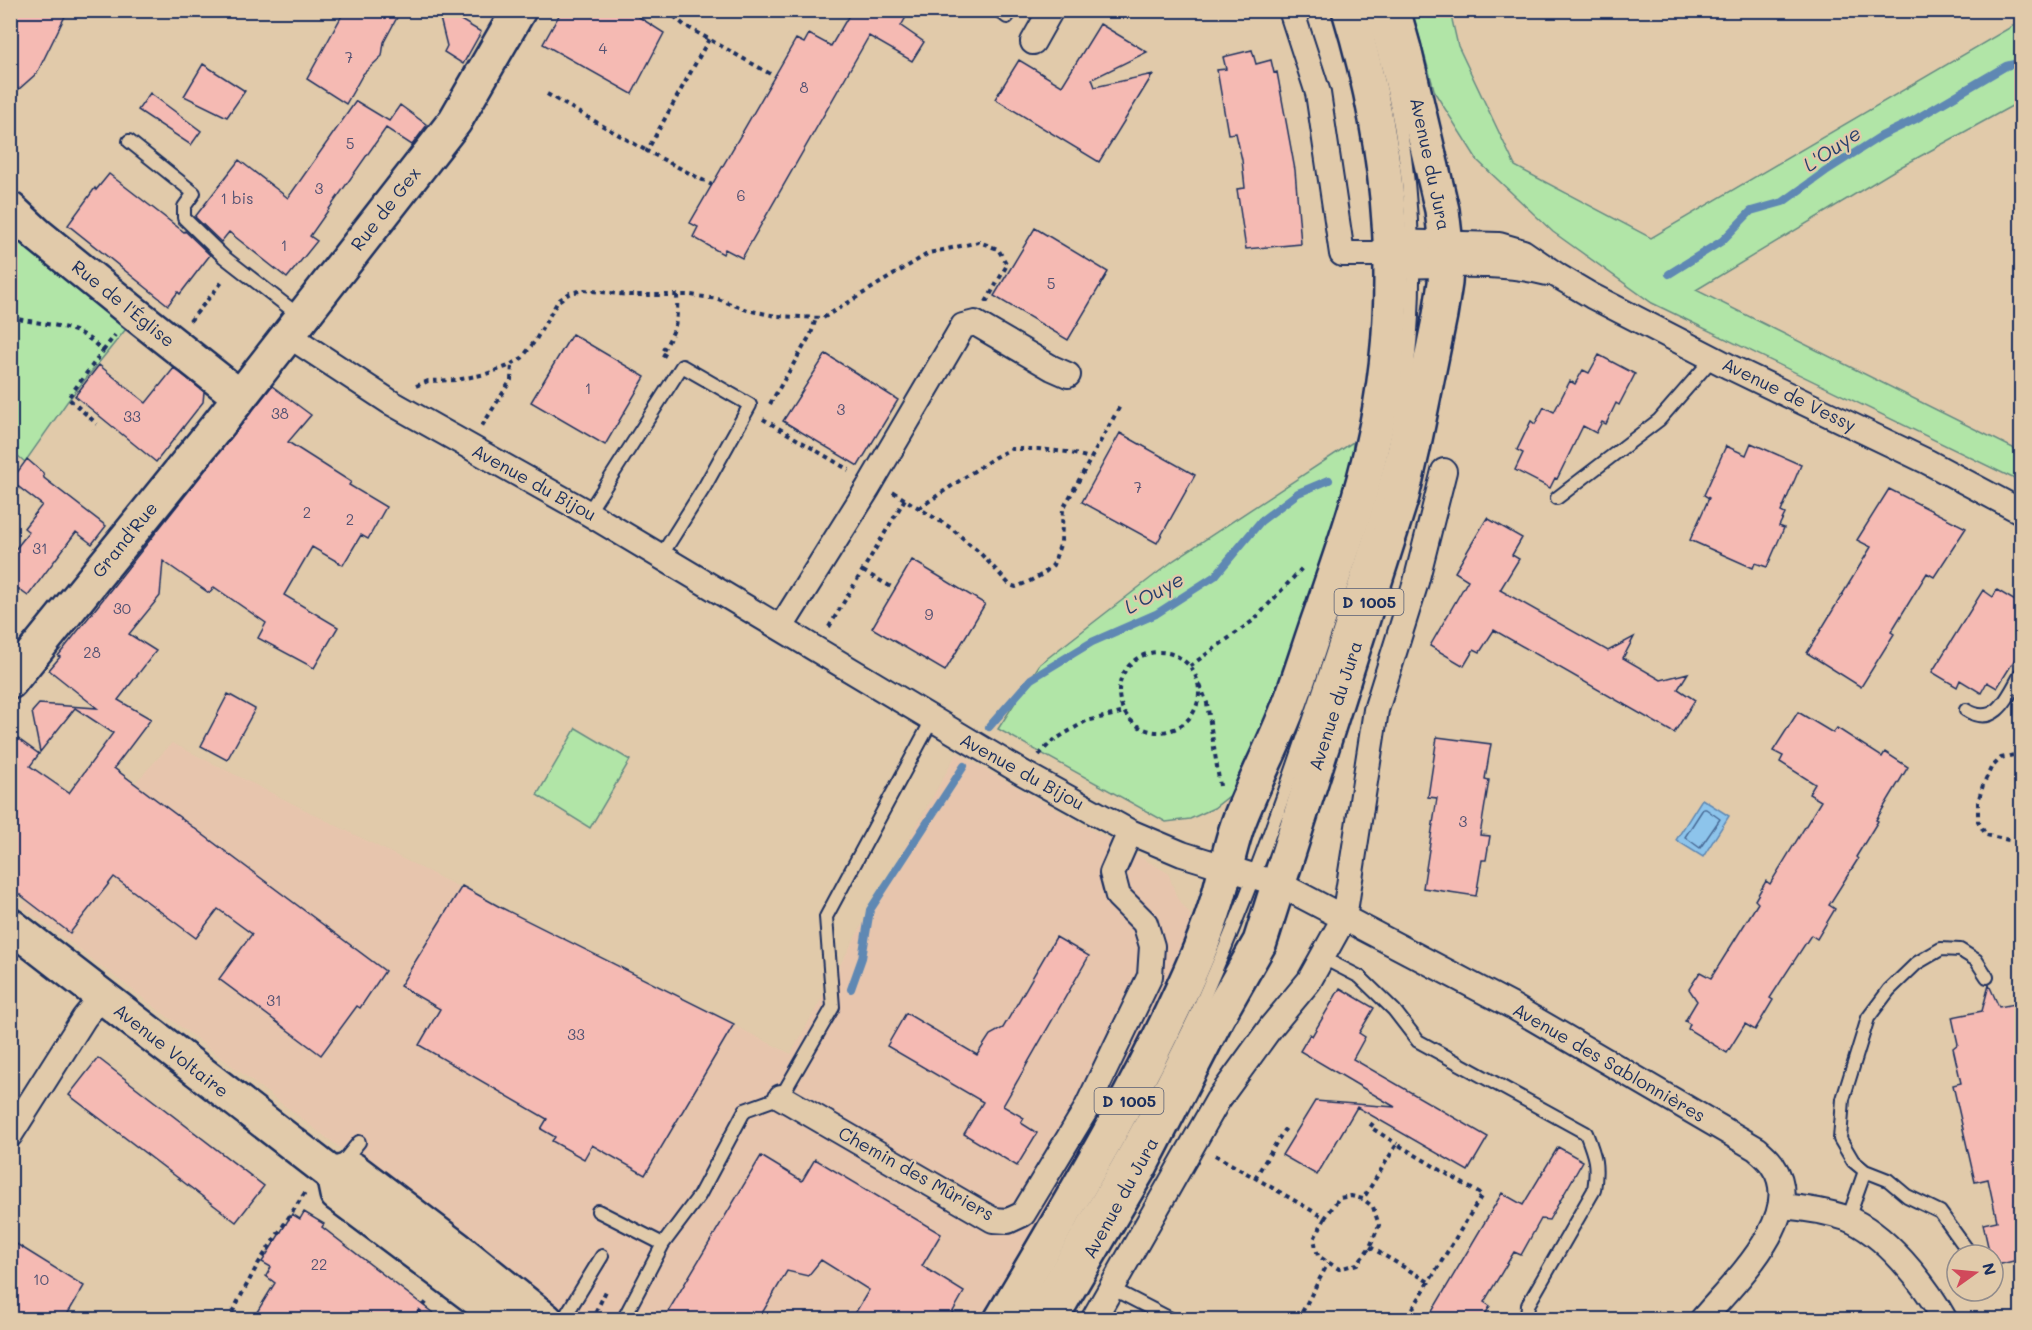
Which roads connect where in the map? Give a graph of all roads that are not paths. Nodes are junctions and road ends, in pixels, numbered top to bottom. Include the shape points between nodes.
1 (519, 10) edge
2 (998, 10) edge
3 (1012, 10) edge
4 (1051, 10) edge
5 (1291, 10) edge
6 (1349, 10) edge
7 (1371, 10) edge
8 (1393, 10) edge
9 (1033, 42) dead end
10 (129, 141) dead end
11 (10, 209) edge
12 (1400, 254) junction
13 (1447, 255) junction
14 (295, 327) junction
15 (1713, 358) junction
16 (1068, 375) dead end
17 (239, 396) junction
18 (1444, 471) dead end
19 (1557, 498) dead end
20 (2022, 512) edge
21 (588, 513) junction
22 (661, 556) junction
23 (780, 627) junction
24 (2022, 672) edge
25 (10, 682) edge
26 (1966, 710) dead end
27 (932, 720) junction
28 (1130, 832) junction
29 (1252, 876) junction
30 (1344, 918) junction
31 (10, 925) edge
32 (1323, 958) junction
33 (1987, 977) dead end
34 (101, 997) junction
35 (781, 1097) junction
36 (10, 1135) edge
37 (359, 1142) dead end
38 (326, 1170) junction
39 (1865, 1171) junction
40 (1782, 1206) junction
41 (598, 1210) dead end
42 (1848, 1219) junction
43 (1962, 1243) edge
44 (663, 1244) junction
45 (602, 1256) dead end
46 (1111, 1288) junction
47 (505, 1320) edge
48 (546, 1320) edge
49 (563, 1320) edge
50 (623, 1320) edge
51 (1001, 1320) edge
52 (1026, 1320) edge
53 (1050, 1320) edge
54 (1093, 1320) edge
55 (1173, 1320) edge
56 (1527, 1320) edge
57 (1702, 1320) edge
58 (1945, 1320) edge

1 - 14 main road, Rue de Gex via 455,121
2 - 3 lane via 1007,18
4 - 9 street
5 - 12 street, Avenue de Vessy via 1318,93 1342,254
6 - 12 main road, Avenue du Jura / D 1005 via 1363,54 1381,140
7 - 12 lane via 1398,112 1410,196
8 - 13 main road, Avenue du Jura / D 1005 via 1442,210
10 - 14 lane via 194,192 184,207 184,218
11 - 17 main road, Rue de l'Église
12 - 13 street, Avenue de Vessy
12 - 29 main road, Avenue du Jura / D 1005 via 1386,364 1362,490 1287,710 1239,820
13 - 15 street, Avenue de Vessy via 1499,246 1515,249
13 - 29 main road, Avenue du Jura / D 1005 via 1431,362 1402,496
14 - 17 main road, Rue de Gex
14 - 21 street, Avenue du Bijou via 390,402
15 - 19 lane via 1659,420
15 - 20 street, Avenue de Vessy
16 - 23 street via 975,323 963,326
17 - 25 main road, Grand'Rue
18 - 30 street, Avenue du Jura via 1416,582 1376,710
21 - 22 street, Avenue du Bijou
21 - 22 lane via 682,366 750,405
22 - 23 street, Avenue du Bijou
23 - 27 street, Avenue du Bijou
24 - 26 lane via 2000,708 1991,715
27 - 28 street, Avenue du Bijou
27 - 35 lane via 826,917 833,1007
28 - 29 street, Avenue du Bijou via 1182,854
28 - 35 street, Chemin des Mûriers via 1112,873 1118,896 1145,923 1152,946 1150,976 1085,1110 1023,1214 1008,1221 993,1220
29 - 30 street, Avenue des Sablonnières
29 - 51 main road, Avenue du Jura / D 1005 via 1216,905 1198,954 1126,1106
29 - 52 lane via 1233,930 1163,1082
29 - 53 main road, Avenue du Jura / D 1005 via 1265,930 1140,1167
30 - 32 street, Avenue du Jura
30 - 40 street, Avenue des Sablonnières via 1512,1006 1757,1149 1773,1166 1781,1185
31 - 34 main road, Avenue Voltaire
32 - 46 street, Avenue du Jura via 1218,1100
32 - 56 lane via 1360,977 1394,1010 1418,1041 1586,1133 1597,1170 1594,1190 1528,1305
33 - 39 lane via 1976,960 1960,950 1941,948 1903,976 1868,1018 1843,1099 1840,1139 1853,1161
34 - 36 street
34 - 38 main road, Avenue Voltaire
35 - 44 lane via 745,1110 699,1197
37 - 38 lane
38 - 47 main road, Avenue Voltaire via 337,1194
38 - 48 main road via 352,1169
39 - 42 lane
39 - 43 lane via 1888,1180 1908,1196 1940,1212
40 - 42 street
40 - 57 street via 1766,1242
41 - 44 lane
42 - 58 street via 1896,1254 1928,1290
44 - 50 lane
45 - 49 lane
46 - 54 street, Avenue du Jura
46 - 55 lane

